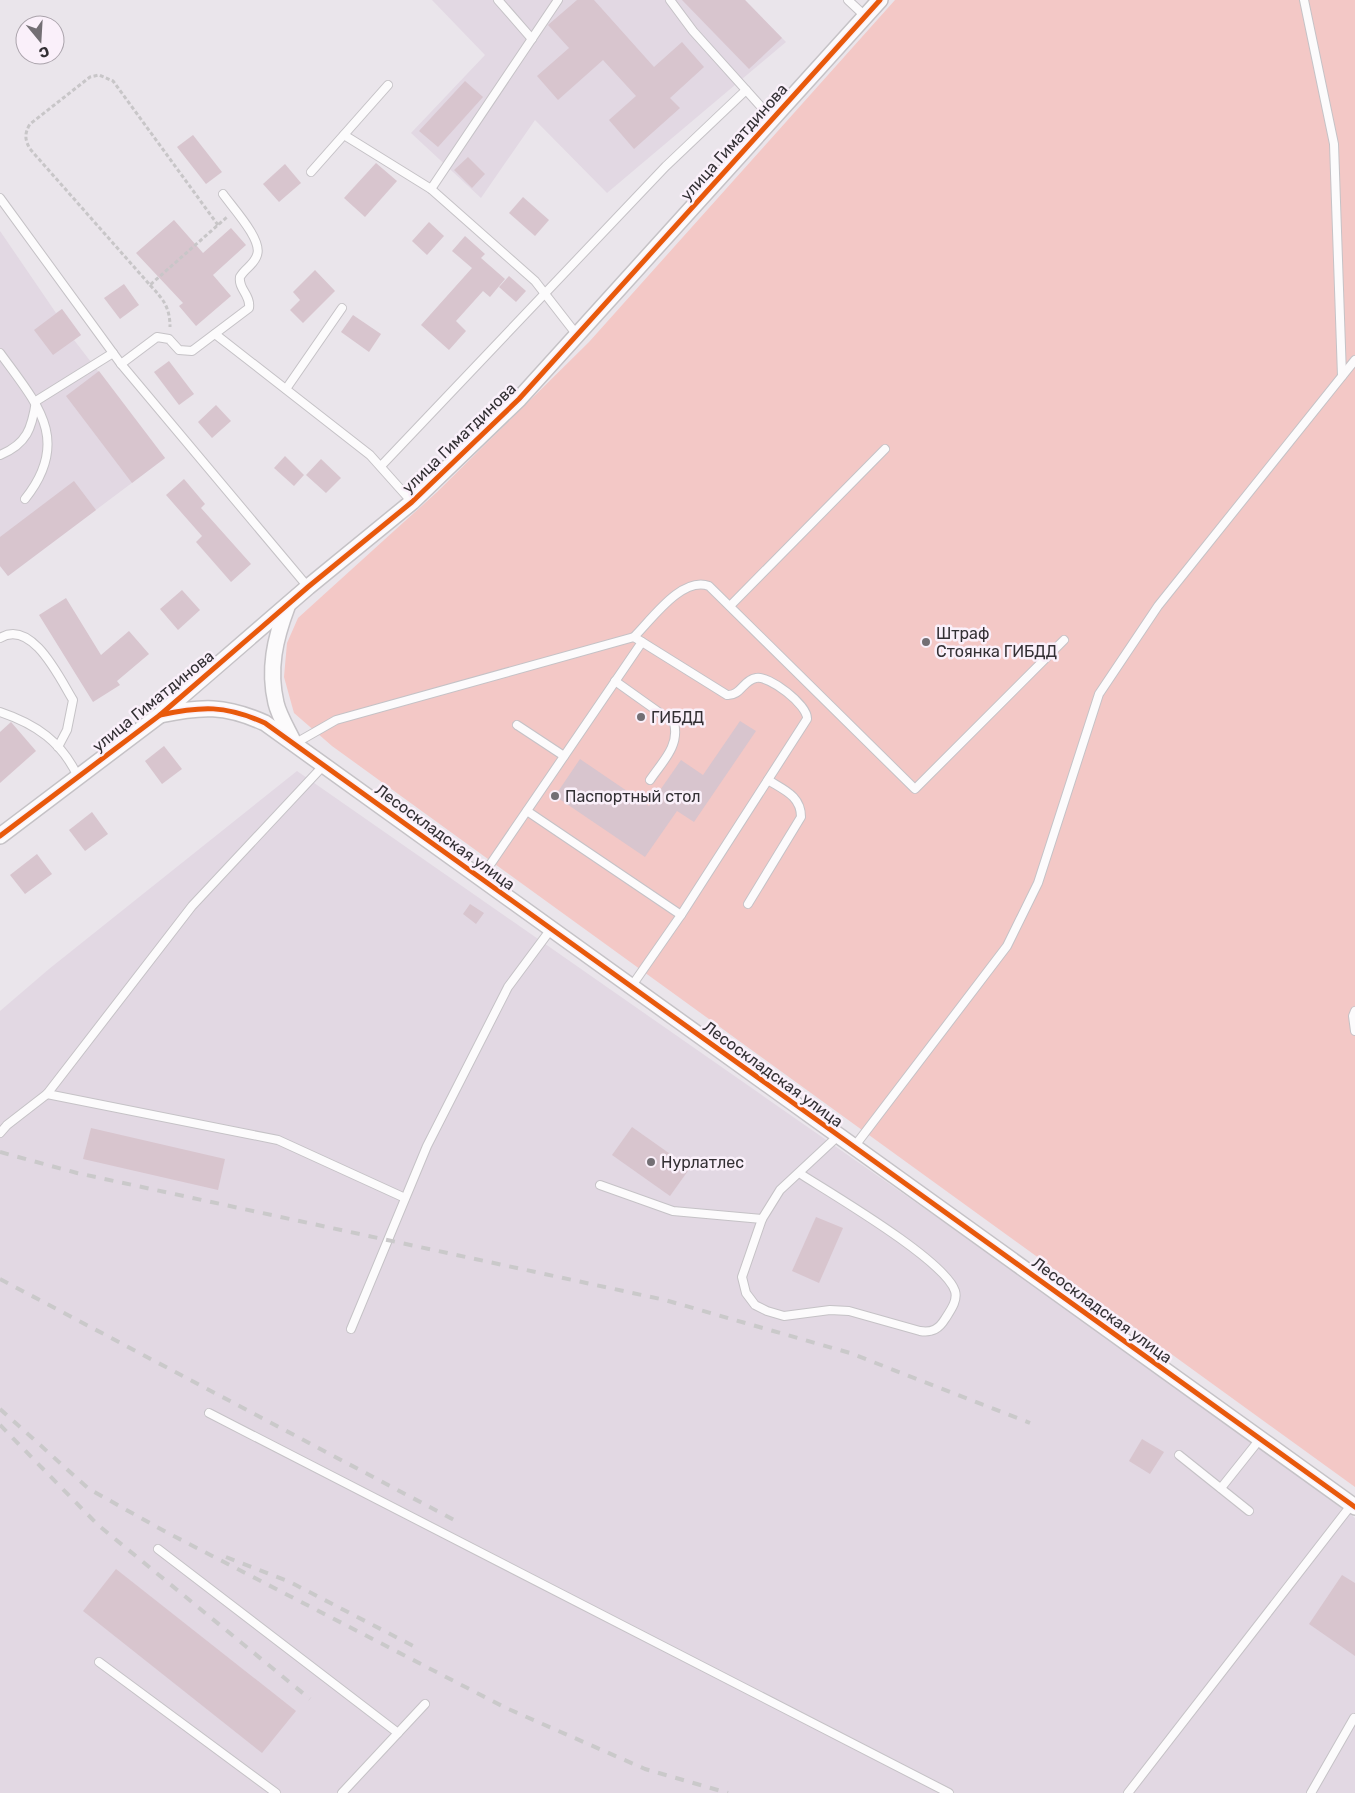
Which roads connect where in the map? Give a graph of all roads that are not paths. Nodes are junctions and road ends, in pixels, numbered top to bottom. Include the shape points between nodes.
1 (498, 0) edge
2 (558, 0) edge
3 (670, 0) edge
4 (848, 0) edge
5 (880, 0) edge
6 (1304, 0) edge
7 (865, 16) junction
8 (532, 39) junction
9 (388, 85) dead end
10 (746, 90) junction
11 (772, 119) junction
12 (344, 135) junction
13 (311, 172) dead end
14 (431, 188) junction
15 (223, 194) dead end
16 (0, 198) edge
17 (544, 292) junction
18 (342, 308) dead end
19 (215, 334) junction
20 (577, 335) junction
21 (113, 352) junction
22 (0, 353) edge
23 (1355, 360) edge
24 (121, 364) junction
25 (1342, 376) junction
26 (286, 389) junction
27 (36, 401) junction
28 (885, 449) dead end
29 (0, 455) edge
30 (381, 466) junction
31 (25, 499) dead end
32 (412, 502) junction
33 (308, 588) junction
34 (288, 605) junction
35 (730, 606) junction
36 (634, 637) junction
37 (0, 638) edge
38 (1064, 640) dead end
39 (642, 642) junction
40 (615, 681) junction
41 (0, 712) edge
42 (160, 715) junction
43 (517, 724) dead end
44 (294, 744) junction
45 (58, 747) junction
46 (564, 756) junction
47 (324, 765) junction
48 (78, 777) junction
49 (650, 780) dead end
50 (768, 780) junction
51 (527, 811) junction
52 (0, 836) edge
53 (480, 878) junction
54 (748, 904) dead end
55 (681, 916) junction
56 (551, 929) junction
57 (631, 987) junction
58 (1355, 1011) edge
59 (1355, 1031) edge
60 (47, 1094) junction
61 (0, 1134) edge
62 (838, 1136) junction
63 (854, 1147) junction
64 (800, 1173) junction
65 (600, 1185) dead end
66 (405, 1198) junction
67 (762, 1219) junction
68 (352, 1329) dead end
69 (209, 1413) dead end
70 (1260, 1439) junction
71 (1179, 1455) dead end
72 (1220, 1488) junction
73 (1354, 1504) edge
74 (1248, 1511) dead end
75 (158, 1549) dead end
76 (99, 1662) dead end
77 (425, 1704) dead end
78 (1354, 1718) edge
79 (398, 1733) junction
80 (276, 1793) edge
81 (342, 1793) edge
82 (950, 1793) edge
83 (1128, 1793) edge
84 (1311, 1793) edge

1 - 8 lane
2 - 8 lane
3 - 10 lane
4 - 7 lane
5 - 7 street, улица Гиматдинова
6 - 25 lane via 1334,144
7 - 11 street, улица Гиматдинова
8 - 14 lane
9 - 12 lane
10 - 11 lane
10 - 17 lane via 666,166
11 - 20 street, улица Гиматдинова
12 - 13 lane
12 - 14 lane
14 - 17 lane
15 - 19 lane via 258,243 258,254 239,282 250,302 248,308
16 - 21 lane
17 - 20 lane
17 - 30 lane
18 - 26 lane
19 - 24 lane via 186,352 179,350 169,339 157,337
19 - 26 lane
20 - 32 street, улица Гиматдинова via 519,399
21 - 24 lane
21 - 27 lane
22 - 27 lane
23 - 25 lane
24 - 33 lane
25 - 63 lane via 1158,606 1099,694 1038,883 1007,946
26 - 30 lane
27 - 29 lane via 32,428 12,450
27 - 31 lane via 50,440 44,471
28 - 35 lane
30 - 32 lane
32 - 33 street, улица Гиматдинова
33 - 34 street, улица Гиматдинова
34 - 42 street, улица Гиматдинова
34 - 44 street via 275,639 271,669 276,704
35 - 36 lane via 709,586 688,585
35 - 38 lane via 915,789
36 - 39 lane
36 - 44 lane via 336,720
37 - 45 lane via 6,634 33,642 41,649 73,700 67,730
39 - 40 lane
39 - 50 lane via 727,695 738,693 748,680 767,678 805,709 806,719
40 - 46 lane
40 - 49 lane via 674,723 675,744
41 - 45 lane via 25,721
42 - 44 street, Лесоскладская улица via 192,708 237,711 265,723
42 - 48 street, улица Гиматдинова
43 - 46 lane
44 - 47 street, Лесоскладская улица
45 - 48 lane via 70,760
46 - 51 lane
47 - 53 street, Лесоскладская улица
47 - 60 lane via 192,906
48 - 52 street, улица Гиматдинова
50 - 54 lane via 798,798 801,817
50 - 55 lane
51 - 53 lane
51 - 55 lane
53 - 56 street, Лесоскладская улица
55 - 57 lane
56 - 57 street, Лесоскладская улица
56 - 66 lane via 508,986 427,1146
57 - 62 street, Лесоскладская улица
58 - 59 lane
60 - 61 lane
60 - 66 lane via 278,1140
62 - 63 street, Лесоскладская улица
62 - 64 lane
63 - 70 street, Лесоскладская улица
64 - 67 lane via 777,1194
64 - 67 lane via 922,1253 951,1283 956,1298 942,1323 929,1332 849,1311 784,1316 755,1305 746,1293 742,1277
65 - 67 lane via 673,1211
66 - 68 lane
69 - 82 lane
70 - 72 lane
70 - 73 street, Лесоскладская улица
71 - 72 lane
72 - 74 lane
73 - 83 lane
75 - 79 lane
76 - 80 lane
77 - 79 lane
78 - 84 lane
79 - 81 lane

